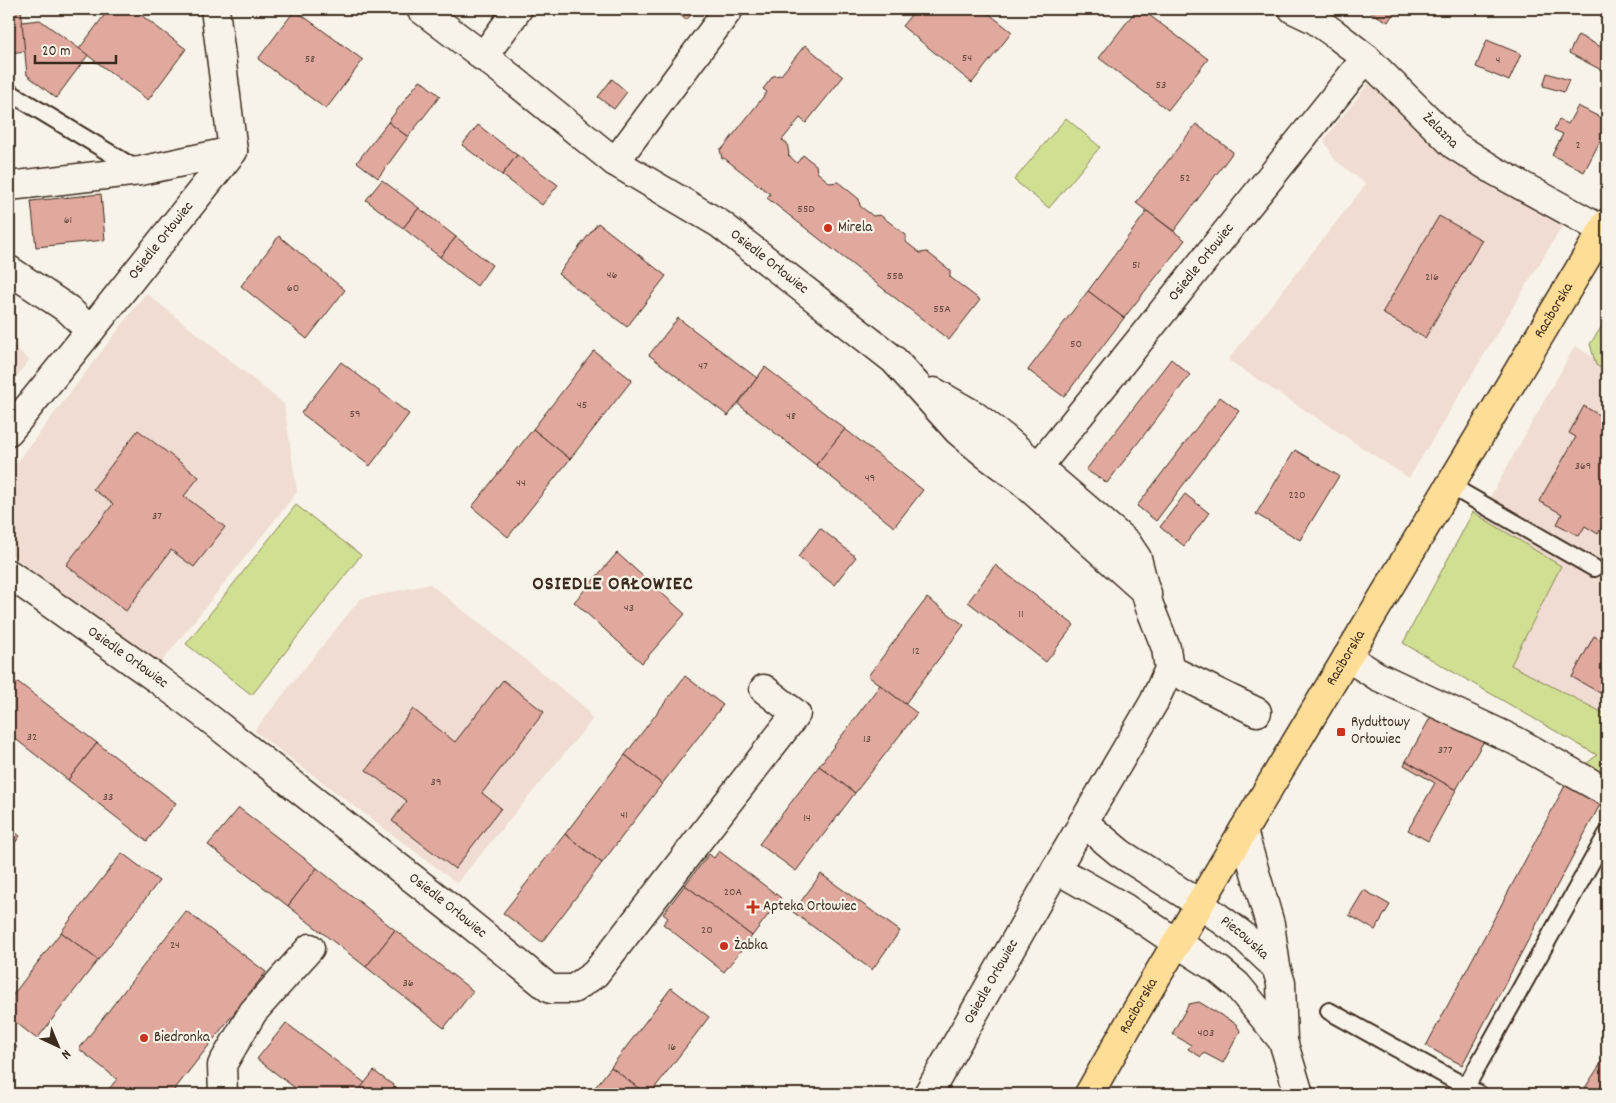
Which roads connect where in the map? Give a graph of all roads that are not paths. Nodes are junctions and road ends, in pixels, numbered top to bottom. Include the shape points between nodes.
1 (215, 9) edge
2 (421, 9) edge
3 (518, 9) edge
4 (729, 9) edge
5 (1293, 9) edge
6 (484, 56) junction
7 (1366, 58) junction
8 (9, 92) edge
9 (233, 151) junction
10 (615, 162) junction
11 (140, 171) junction
12 (9, 186) edge
13 (1605, 227) edge
14 (9, 270) edge
15 (90, 331) junction
16 (9, 431) edge
17 (1030, 474) junction
18 (1449, 484) junction
19 (1594, 568) dead end
20 (9, 574) edge
21 (1347, 657) junction
22 (1169, 669) junction
23 (764, 689) dead end
24 (1257, 712) dead end
25 (1607, 792) edge
26 (1083, 822) junction
27 (1243, 831) junction
28 (1607, 834) edge
29 (1056, 869) junction
30 (1200, 904) junction
31 (1176, 943) junction
32 (310, 948) dead end
33 (1276, 967) junction
34 (1329, 1011) dead end
35 (1283, 1041) junction
36 (1470, 1092) edge
37 (223, 1094) edge
38 (928, 1094) edge
39 (1089, 1094) edge
40 (1299, 1094) edge

1 - 9 street
2 - 6 street, Osiedle Orłowiec
3 - 6 street
4 - 10 street
5 - 7 street, Żelazna via 1321,24
6 - 10 street, Osiedle Orłowiec
7 - 13 street, Żelazna via 1454,145 1495,171
7 - 17 street, Osiedle Orłowiec
8 - 11 lane
9 - 11 street
9 - 15 street, Osiedle Orłowiec
10 - 17 street, Osiedle Orłowiec via 720,224 894,360 912,379 974,415
11 - 12 street
13 - 18 main road, Raciborska
14 - 15 street via 68,310
15 - 16 street, Osiedle Orłowiec
17 - 22 street, Osiedle Orłowiec via 1127,543 1137,558 1149,606 1166,648
18 - 19 lane
18 - 21 main road, Raciborska
20 - 23 street, Osiedle Orłowiec via 193,706 550,989 574,989 595,974 796,714
21 - 25 street via 1377,676 1516,741
21 - 27 main road, Raciborska
22 - 24 street
22 - 26 street, Osiedle Orłowiec via 1154,702
26 - 29 street, Osiedle Orłowiec
26 - 30 street via 1120,853
27 - 30 main road, Raciborska
27 - 33 street via 1270,924
28 - 36 lane
29 - 31 street via 1125,908
29 - 38 street, Osiedle Orłowiec
30 - 31 main road, Raciborska
30 - 33 street, Piecowska via 1241,934
31 - 35 street, Piecowska via 1237,985
31 - 39 main road, Raciborska
32 - 37 street via 253,1012 222,1065
33 - 35 street, Piecowska
34 - 36 lane
35 - 40 street, Piecowska

